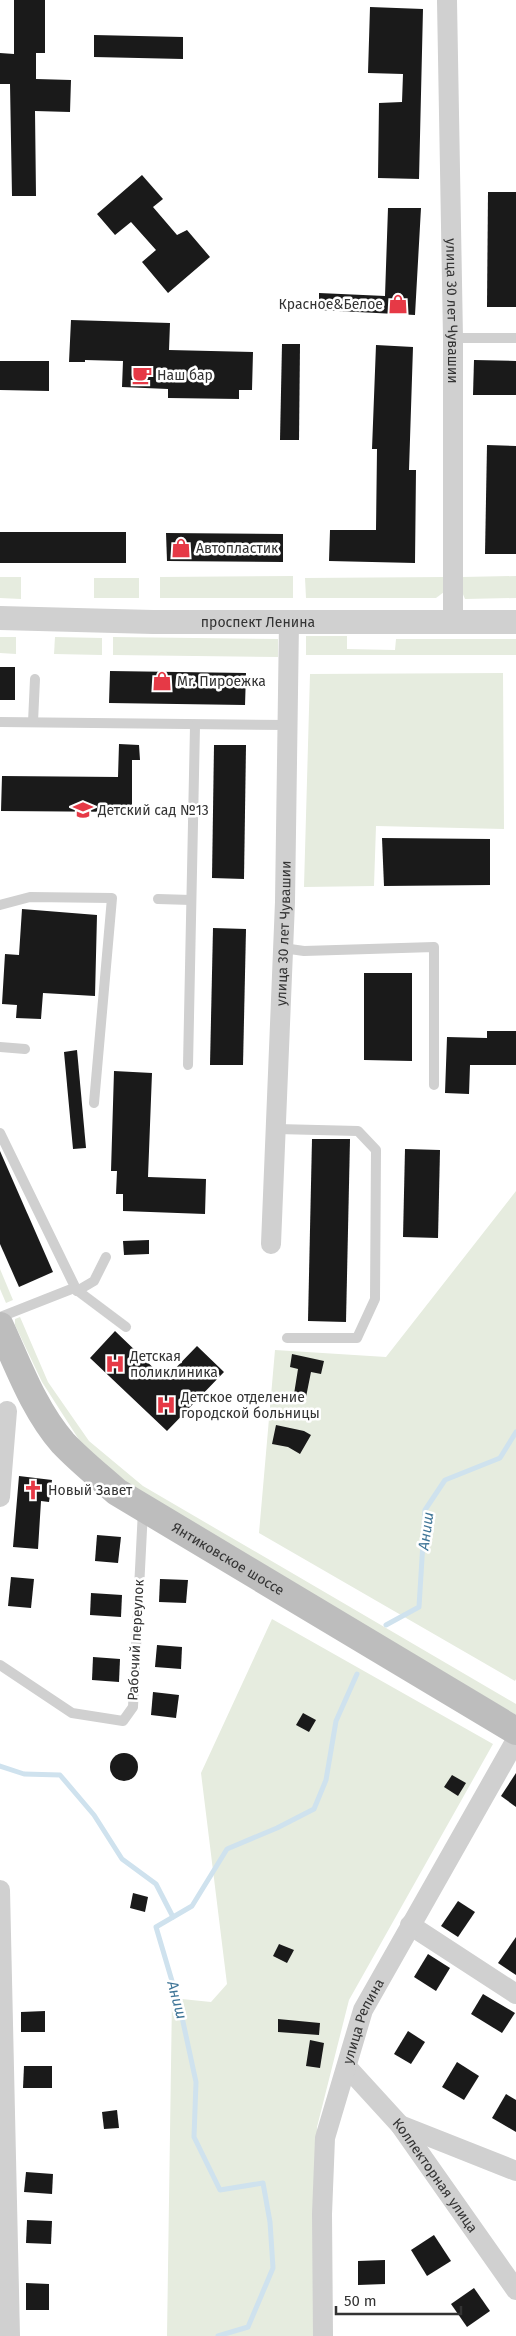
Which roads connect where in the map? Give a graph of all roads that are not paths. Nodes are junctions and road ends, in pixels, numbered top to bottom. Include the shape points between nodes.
1 (448, 1) edge
2 (453, 338) junction
3 (516, 338) edge
4 (0, 618) edge
5 (289, 622) junction
6 (453, 622) junction
7 (516, 622) edge
8 (35, 679) dead end
9 (0, 722) edge
10 (33, 722) junction
11 (288, 725) junction
12 (195, 726) junction
13 (158, 899) dead end
14 (191, 900) junction
15 (0, 905) edge
16 (283, 948) junction
17 (0, 1047) edge
18 (25, 1049) dead end
19 (188, 1065) dead end
20 (434, 1085) dead end
21 (94, 1103) dead end
22 (278, 1129) junction
23 (0, 1133) edge
24 (271, 1244) dead end
25 (106, 1257) dead end
26 (77, 1292) junction
27 (0, 1317) edge
28 (0, 1326) edge
29 (126, 1326) dead end
30 (287, 1338) dead end
31 (33, 1398) junction
32 (3, 1411) edge
33 (0, 1497) edge
34 (143, 1507) junction
35 (0, 1665) edge
36 (516, 1731) edge
37 (516, 1740) edge
38 (0, 1890) edge
39 (410, 1926) junction
40 (1, 1982) edge
41 (516, 1994) edge
42 (347, 2067) junction
43 (400, 2125) junction
44 (516, 2171) edge
45 (516, 2290) edge
46 (10, 2336) edge
47 (323, 2336) edge

1 - 2 street, улица 30 лет Чувашии
2 - 3 lane
2 - 6 street, улица 30 лет Чувашии
4 - 5 street, проспект Ленина
5 - 6 street, проспект Ленина
5 - 11 street, улица 30 лет Чувашии
6 - 7 street, проспект Ленина
8 - 10 lane
9 - 10 lane
10 - 12 lane
11 - 12 lane
11 - 16 street, улица 30 лет Чувашии
12 - 14 lane
13 - 14 lane
14 - 19 lane
15 - 21 lane via 30,897 112,898
16 - 20 lane via 304,951 434,947
16 - 22 street, улица 30 лет Чувашии
17 - 18 lane
22 - 24 street, улица 30 лет Чувашии
22 - 30 lane via 358,1131 376,1150 375,1299 357,1338
23 - 26 lane
25 - 26 lane via 94,1281
26 - 27 lane via 74,1288
26 - 29 lane
28 - 31 main road, Янтиковское шоссе
31 - 32 street
31 - 34 main road, Янтиковское шоссе via 62,1442 85,1465 118,1492
32 - 33 street
34 - 35 lane, Рабочий переулок via 134,1707 123,1721 72,1713
34 - 36 main road, Янтиковское шоссе
37 - 39 street, улица Репина
38 - 40 street
39 - 41 street
39 - 42 street, улица Репина via 363,2010
40 - 46 street
42 - 43 street, Коллекторная улица
42 - 47 street, улица Репина via 324,2138
43 - 44 street
43 - 45 street, Коллекторная улица

